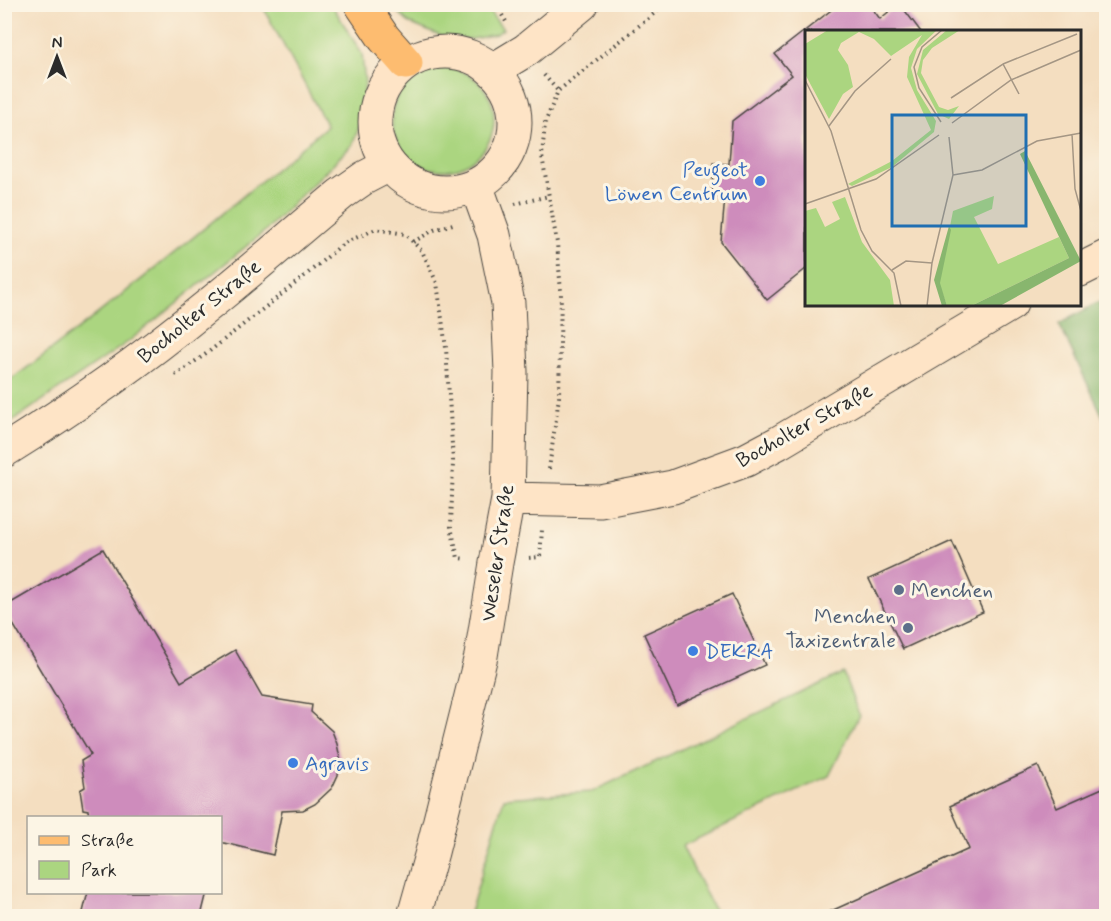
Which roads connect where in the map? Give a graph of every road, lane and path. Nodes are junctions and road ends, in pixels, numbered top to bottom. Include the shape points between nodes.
1 (361, 4) edge
2 (582, 4) edge
3 (666, 4) edge
4 (406, 63) junction
5 (493, 70) junction
6 (389, 165) junction
7 (476, 185) junction
8 (1107, 257) edge
9 (1081, 270) edge
10 (1008, 306) edge
11 (169, 380) dead end
12 (4, 451) edge
13 (508, 499) junction
14 (545, 499) junction
15 (496, 563) junction
16 (414, 916) edge

1 - 4 main road
2 - 5 street via 526,50
3 - 14 path via 558,92 545,123 542,156 556,234 561,292 559,397
4 - 5 street via 427,53 451,51 474,57
4 - 6 street via 389,79 378,99 374,121 378,144
5 - 7 street via 507,88 515,132 508,154 494,172
6 - 7 street via 406,181 429,190 453,192
6 - 12 street, Bocholter Straße via 341,194 143,356
7 - 13 street, Weseler Straße via 494,235 508,303
8 - 9 street
10 - 14 street, Bocholter Straße via 746,460 673,487 600,501
11 - 15 path via 344,243 376,229 405,234 422,251 437,284 446,348 453,461 451,527 458,558
13 - 14 street, Bocholter Straße
13 - 15 street, Weseler Straße
14 - 15 path via 540,557
15 - 16 street, Weseler Straße via 482,656

